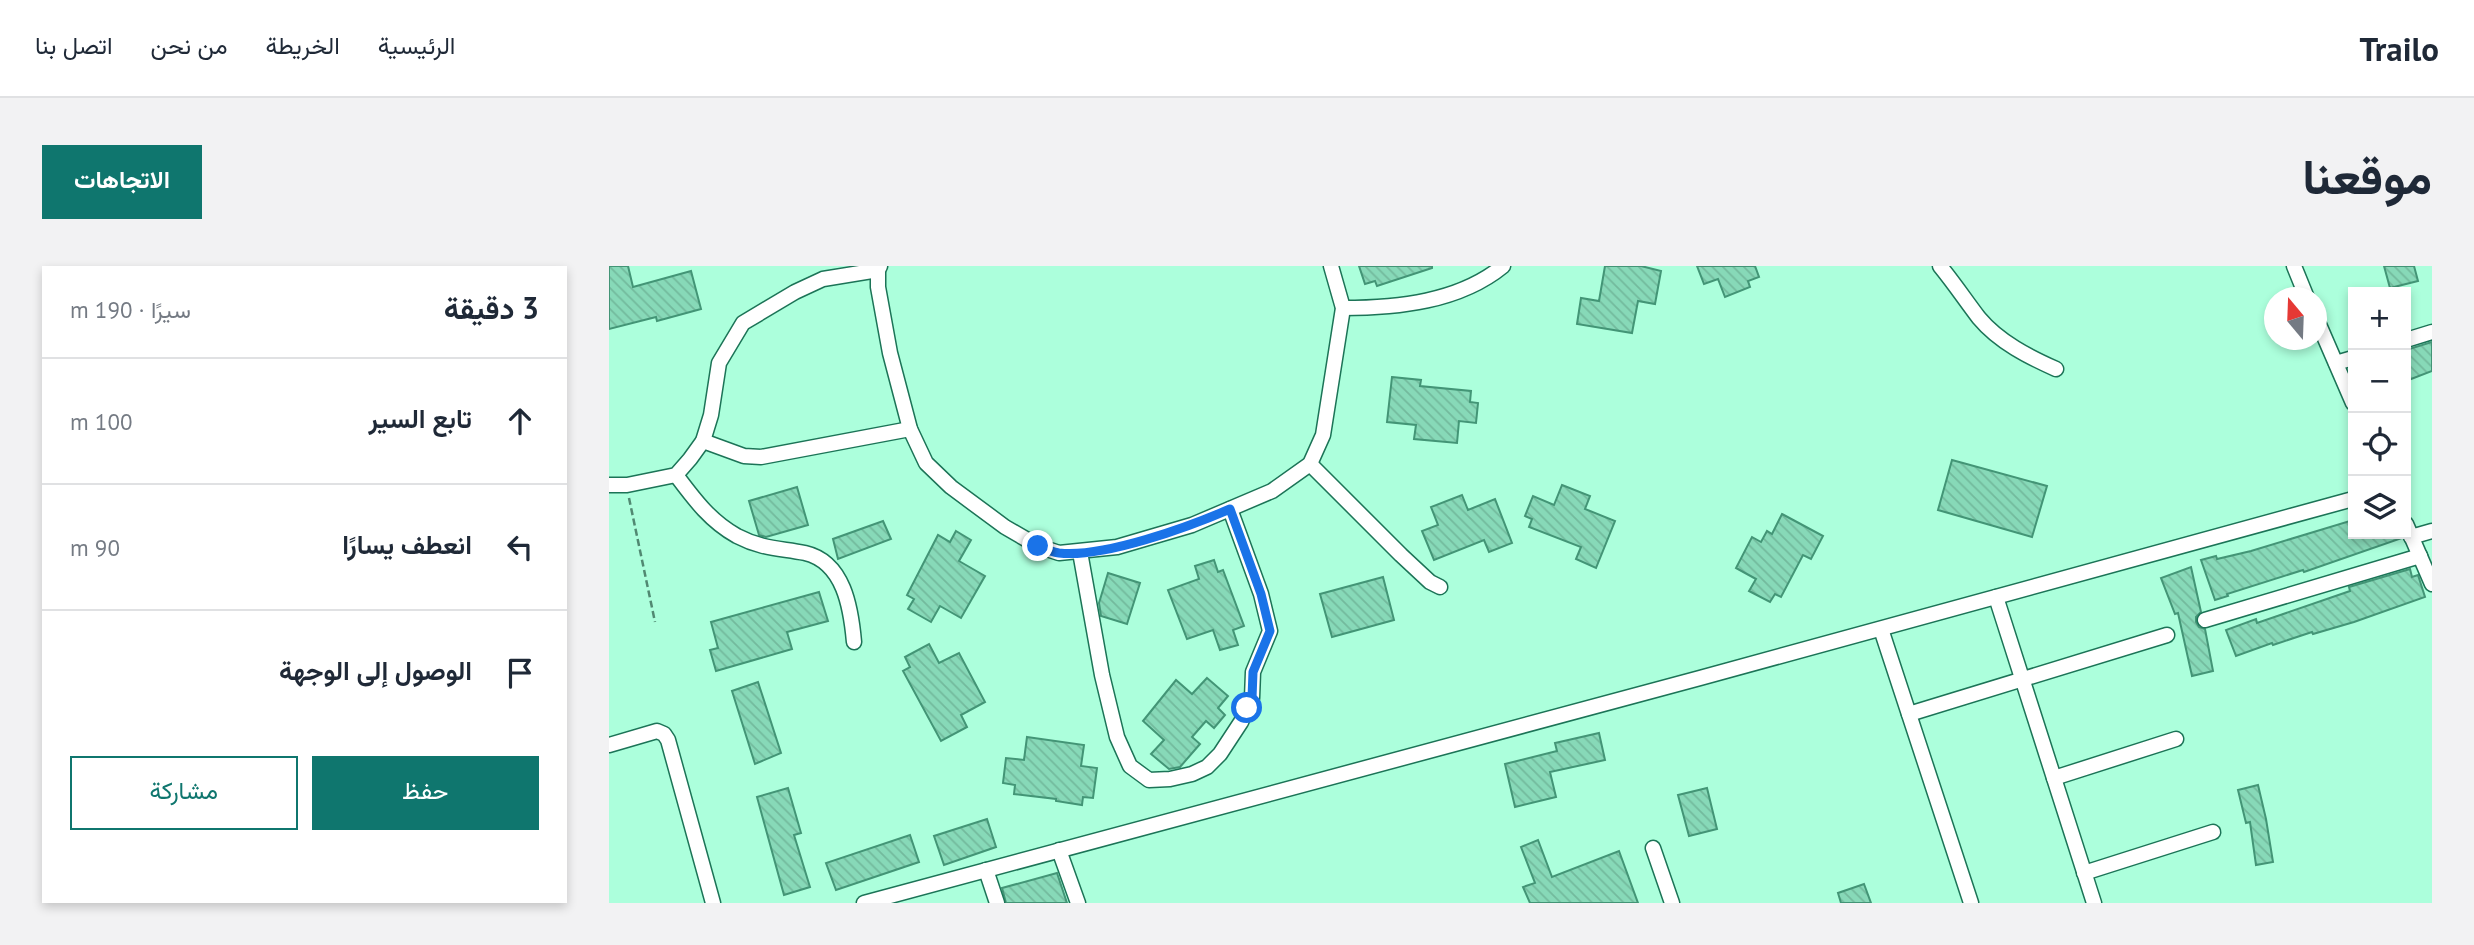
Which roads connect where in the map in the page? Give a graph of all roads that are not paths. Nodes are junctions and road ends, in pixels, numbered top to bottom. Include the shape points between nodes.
1 (1331, 266) edge
2 (1503, 266) edge
3 (1940, 266) edge
4 (2294, 266) edge
5 (879, 268) edge
6 (828, 272) edge
7 (2303, 287) edge
8 (1343, 308) junction
9 (2432, 332) edge
10 (2411, 338) edge
11 (2327, 344) edge
12 (2348, 359) edge
13 (2336, 363) junction
14 (2056, 369) dead end
15 (2348, 391) edge
16 (910, 429) junction
17 (703, 441) junction
18 (1310, 464) junction
19 (676, 475) junction
20 (609, 485) edge
21 (2348, 500) edge
22 (1230, 509) junction
23 (2411, 530) edge
24 (2432, 531) edge
25 (2411, 535) edge
26 (1080, 552) junction
27 (2420, 556) junction
28 (2432, 583) edge
29 (1440, 587) dead end
30 (1996, 597) junction
31 (2205, 620) dead end
32 (1881, 629) junction
33 (2167, 635) dead end
34 (854, 642) dead end
35 (2023, 681) junction
36 (1909, 714) junction
37 (2176, 739) dead end
38 (609, 745) edge
39 (2054, 778) junction
40 (2213, 832) dead end
41 (1653, 848) dead end
42 (1059, 850) junction
43 (986, 870) junction
44 (2084, 873) junction
45 (713, 903) edge
46 (864, 903) edge
47 (997, 903) edge
48 (1078, 903) edge
49 (1672, 903) edge
50 (1971, 903) edge
51 (2094, 903) edge

1 - 8 street
2 - 8 street via 1440,298 1379,308
3 - 14 street via 1991,329 2025,355
4 - 7 street
5 - 6 street
5 - 16 street via 890,353
6 - 17 street via 743,323 719,363
8 - 18 street via 1323,435
9 - 10 street
11 - 13 street
12 - 13 street
13 - 15 street
16 - 17 street via 761,457 744,456
16 - 26 street via 926,463 1005,527 1038,546 1059,553
17 - 19 street
18 - 22 street via 1272,491
18 - 29 street via 1401,555
19 - 20 street
19 - 34 street via 717,524 739,537 767,548 819,558 842,583
21 - 30 street
22 - 26 street via 1117,547
22 - 26 street via 1270,631 1253,672 1252,698 1241,722 1220,754 1192,774 1149,780 1130,766 1117,737 1102,675
23 - 24 street
25 - 27 street
27 - 28 street
27 - 31 street
30 - 32 street
30 - 35 street
32 - 36 street
32 - 42 street
33 - 35 street
35 - 36 street
35 - 39 street
36 - 50 street
37 - 39 street
38 - 45 street via 657,731 668,740
39 - 44 street
40 - 44 street
41 - 49 street
42 - 43 street
42 - 48 street
43 - 46 street
43 - 47 street
44 - 51 street

